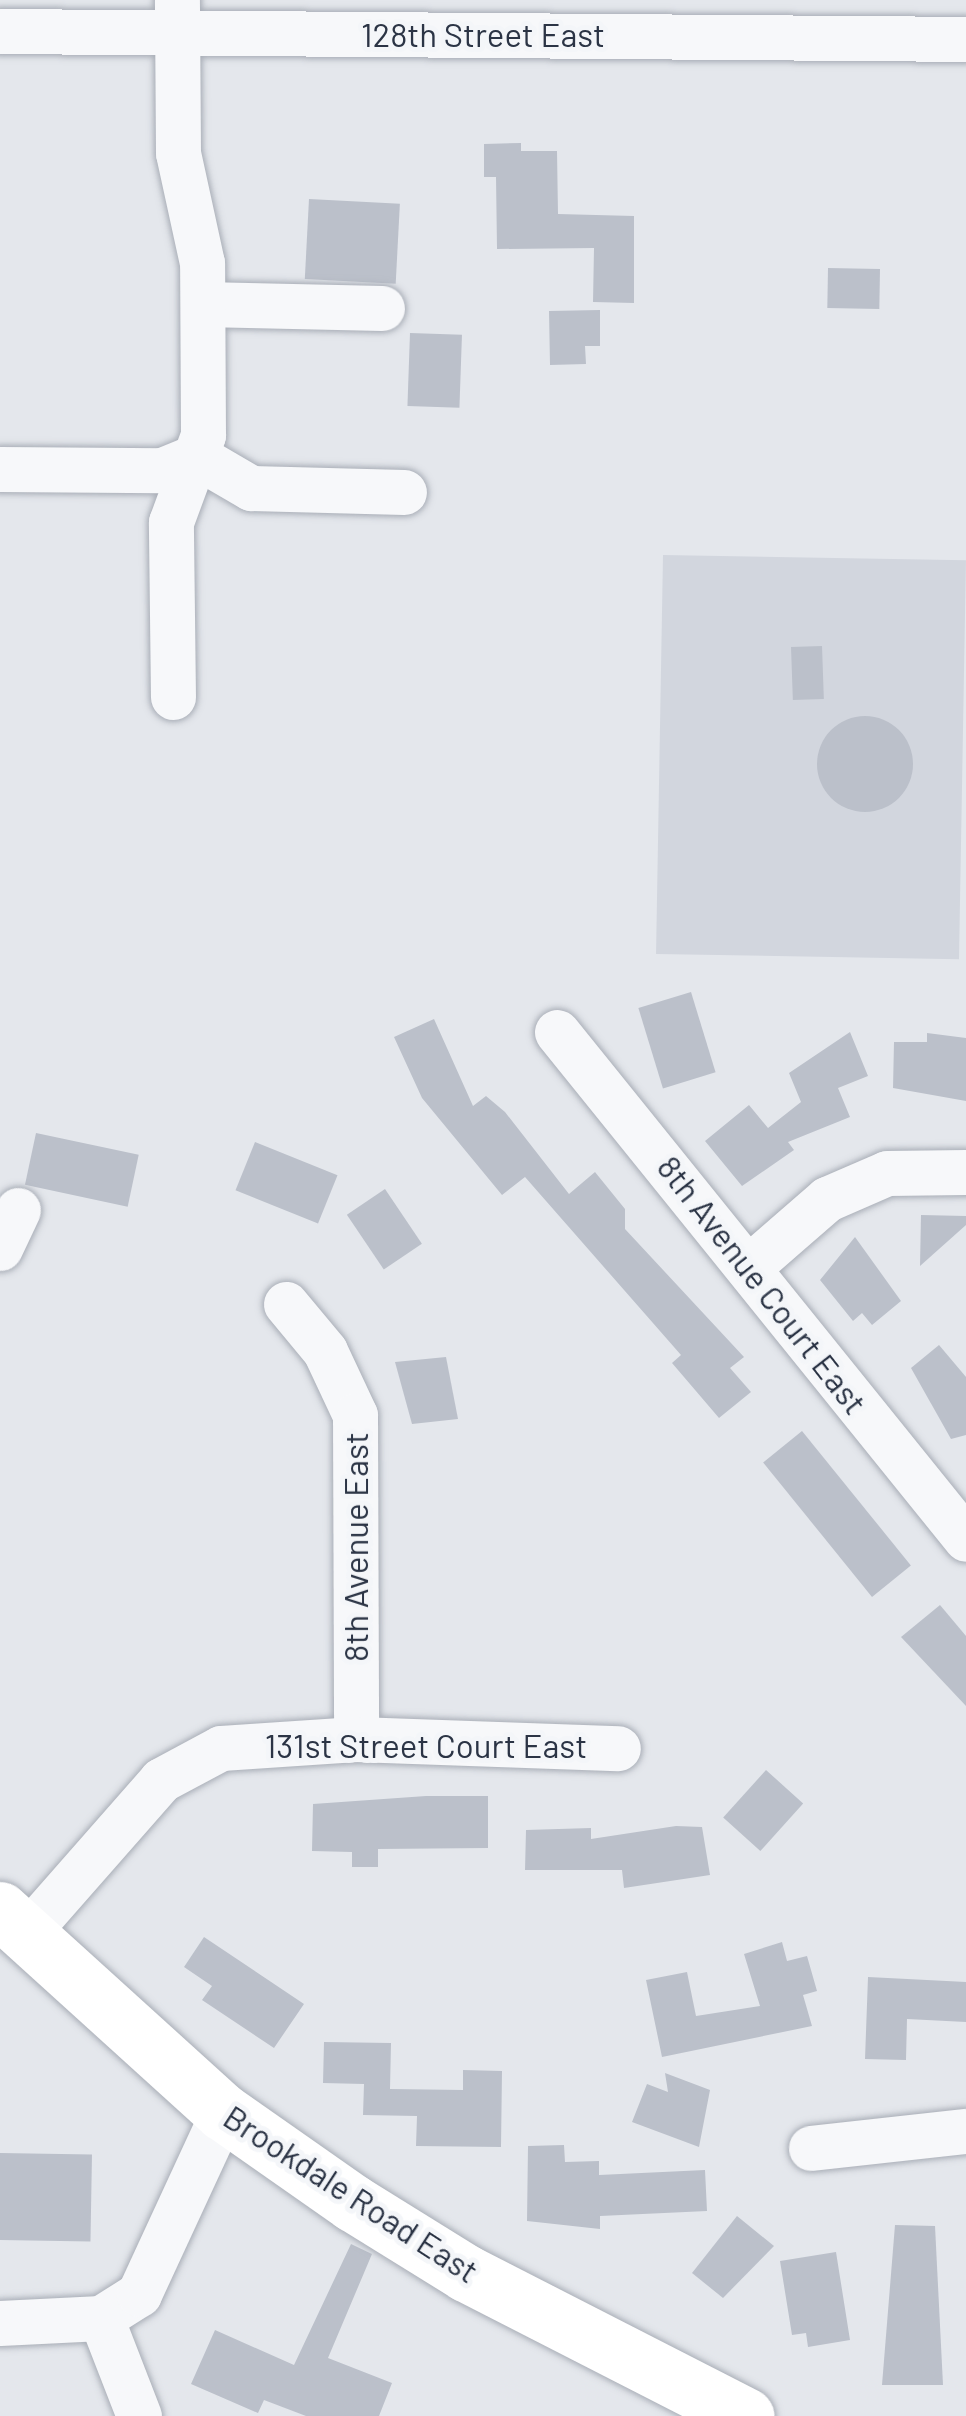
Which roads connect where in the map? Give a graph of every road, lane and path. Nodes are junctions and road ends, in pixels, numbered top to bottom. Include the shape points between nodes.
1 (177, 16) edge
2 (0, 31) edge
3 (966, 39) edge
4 (203, 304) junction
5 (382, 308) dead end
6 (196, 457) junction
7 (0, 470) edge
8 (404, 492) dead end
9 (172, 697) dead end
10 (557, 1032) dead end
11 (966, 1172) edge
12 (751, 1264) junction
13 (286, 1304) dead end
14 (966, 1539) edge
15 (356, 1739) junction
16 (618, 1748) dead end
17 (13, 1923) edge
18 (223, 2112) junction
19 (966, 2131) edge
20 (811, 2148) dead end
21 (101, 2318) junction
22 (0, 2323) edge
23 (139, 2416) edge
24 (746, 2416) edge

1 - 2 street, 128th Street East
1 - 3 street, 128th Street East
1 - 4 street via 178,153 200,233
4 - 5 street
4 - 6 street
6 - 7 street via 162,470
6 - 8 street via 251,488
6 - 9 street via 171,522
10 - 12 street, 8th Avenue Court East
11 - 12 street via 887,1173 827,1199
12 - 14 street, 8th Avenue Court East
13 - 15 street, 8th Avenue East via 325,1351 355,1414
15 - 16 street, 131st Street Court East
15 - 17 street, 131st Street Court East via 241,1745 179,1764
17 - 18 main road, Brookdale Road East
18 - 21 street via 152,2277
18 - 24 main road, Brookdale Road East via 466,2273
19 - 20 street
21 - 22 street
21 - 23 street

